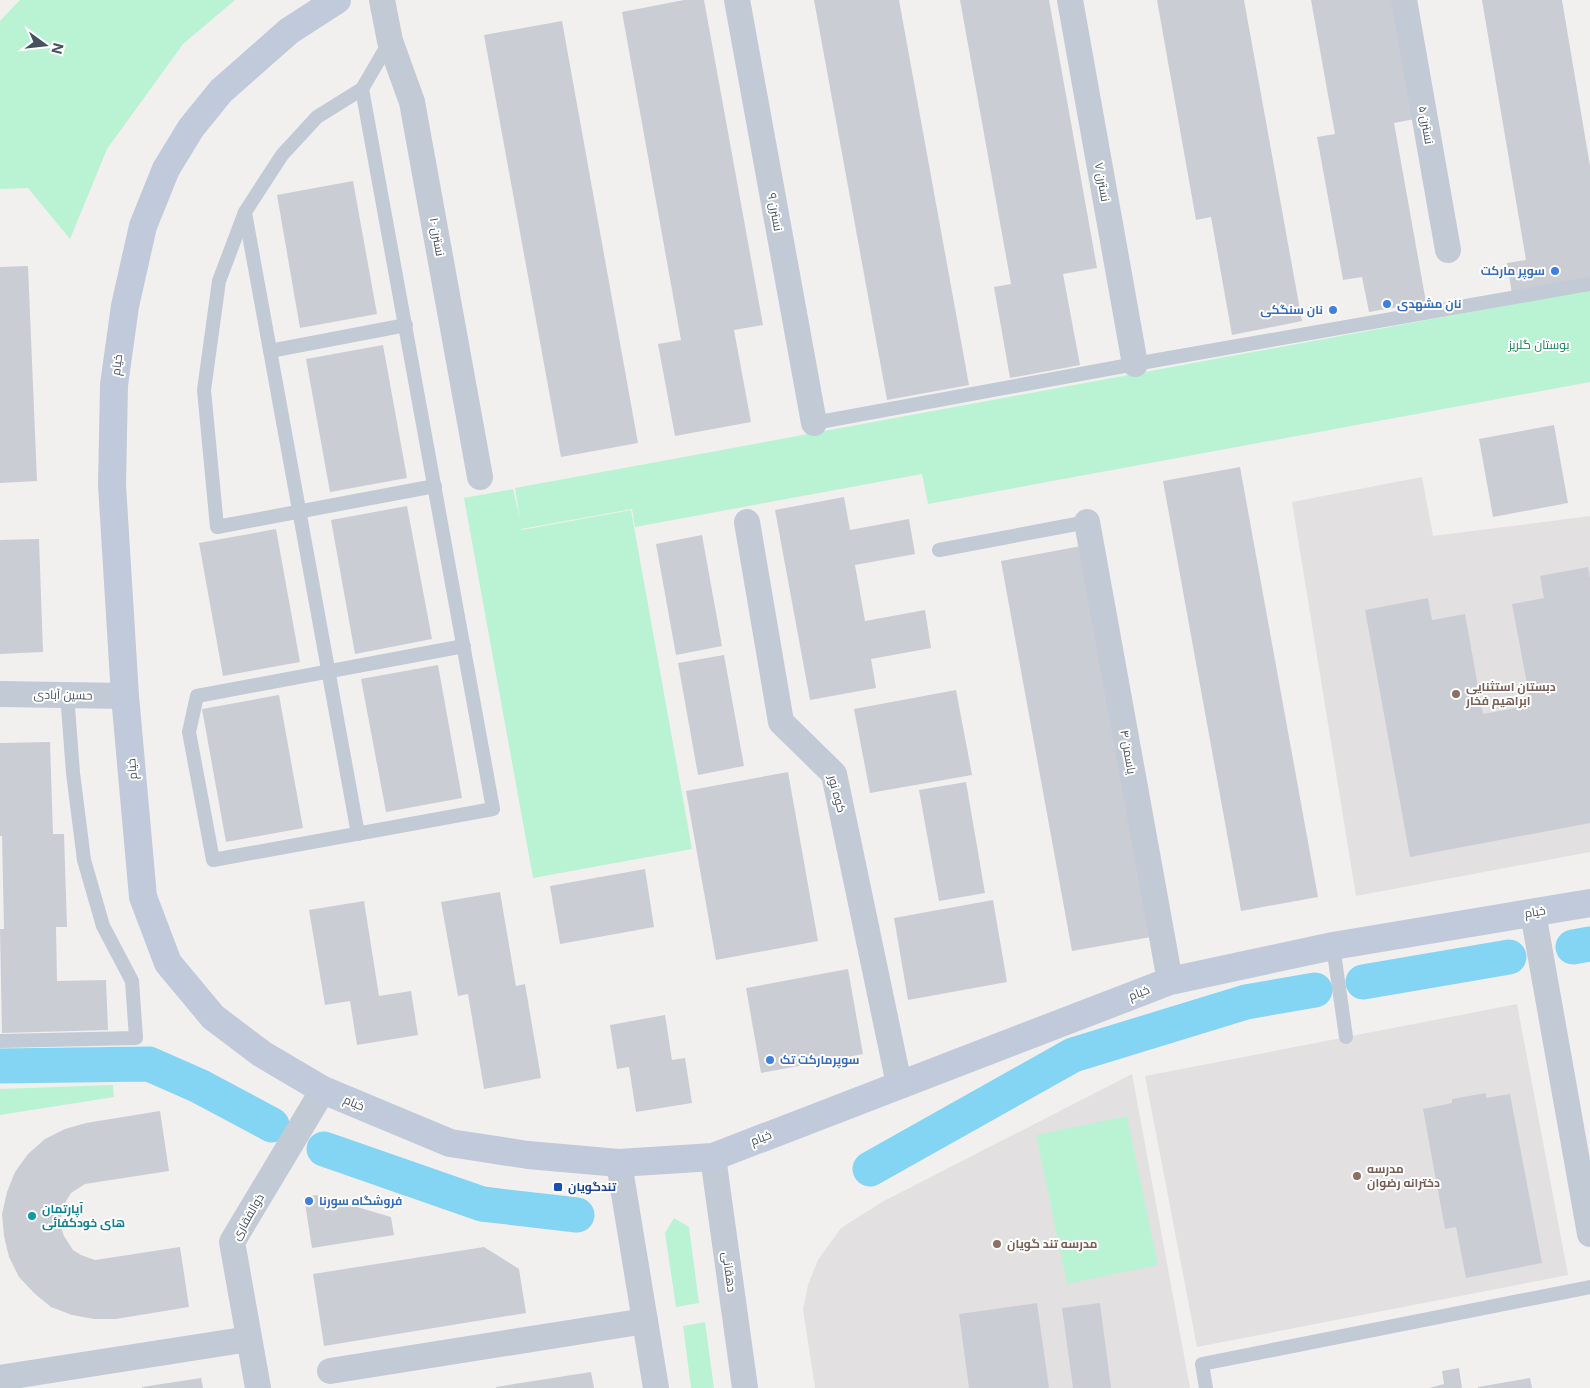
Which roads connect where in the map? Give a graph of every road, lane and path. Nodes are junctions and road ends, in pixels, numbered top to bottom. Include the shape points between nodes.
1 (336, 0) edge
2 (382, 0) edge
3 (737, 0) edge
4 (1070, 0) edge
5 (1404, 0) edge
6 (390, 41) junction
7 (362, 89) junction
8 (245, 212) junction
9 (1448, 250) dead end
10 (1590, 284) edge
11 (406, 325) junction
12 (270, 351) junction
13 (1135, 364) junction
14 (814, 423) joint
15 (480, 477) dead end
16 (435, 486) junction
17 (299, 511) junction
18 (747, 522) dead end
19 (1087, 522) joint
20 (939, 550) dead end
21 (464, 646) junction
22 (328, 671) junction
23 (0, 694) edge
24 (67, 694) junction
25 (125, 696) junction
26 (358, 834) junction
27 (1590, 903) edge
28 (1533, 913) junction
29 (1334, 946) junction
30 (1170, 981) junction
31 (1346, 1037) dead end
32 (0, 1042) edge
33 (899, 1084) junction
34 (324, 1090) junction
35 (713, 1157) junction
36 (619, 1164) junction
37 (1590, 1234) edge
38 (1590, 1287) edge
39 (645, 1321) junction
40 (249, 1339) junction
41 (330, 1371) dead end
42 (0, 1378) edge
43 (258, 1388) edge
44 (656, 1388) edge
45 (745, 1388) edge
46 (1206, 1388) edge

1 - 25 street, خیام via 289,31 221,91 191,128 166,169 143,226 125,306 114,385 112,485
2 - 6 street, نسترن ۱۰
3 - 14 street, نسترن ۹
4 - 13 street, نسترن ۷
5 - 9 street, نسترن ۵
6 - 7 lane
6 - 15 street, نسترن ۱۰ via 412,102
7 - 8 lane via 317,117 282,155
7 - 11 lane
8 - 12 lane
8 - 17 lane via 219,282 204,390 217,527
10 - 13 lane
11 - 12 lane
11 - 16 lane
12 - 17 lane
13 - 14 lane
16 - 17 lane
16 - 21 lane
17 - 22 lane
18 - 33 street, کوه نور via 781,722 834,774
19 - 20 lane
19 - 30 street, یاسمن ۴
21 - 22 lane
21 - 26 lane via 494,809
22 - 26 lane
22 - 26 lane via 197,696 189,732 213,860
23 - 24 street, حسین آبادی
24 - 25 street, حسین آبادی
24 - 32 lane via 84,860 103,926 132,981 136,1038
25 - 34 street, خیام via 143,897 168,963 213,1017 262,1054
27 - 28 street, خیام
28 - 29 street, خیام
28 - 37 street
29 - 30 street, خیام
29 - 31 lane
30 - 33 street, خیام
33 - 35 street, خیام
34 - 36 street, خیام via 450,1143
34 - 40 street, ذوالفقاری via 232,1242
35 - 36 street, خیام
35 - 45 street, دهقانی
36 - 39 street
38 - 46 lane via 1202,1364
39 - 41 street
39 - 44 street
40 - 42 street
40 - 43 street, ذوالفقاری

